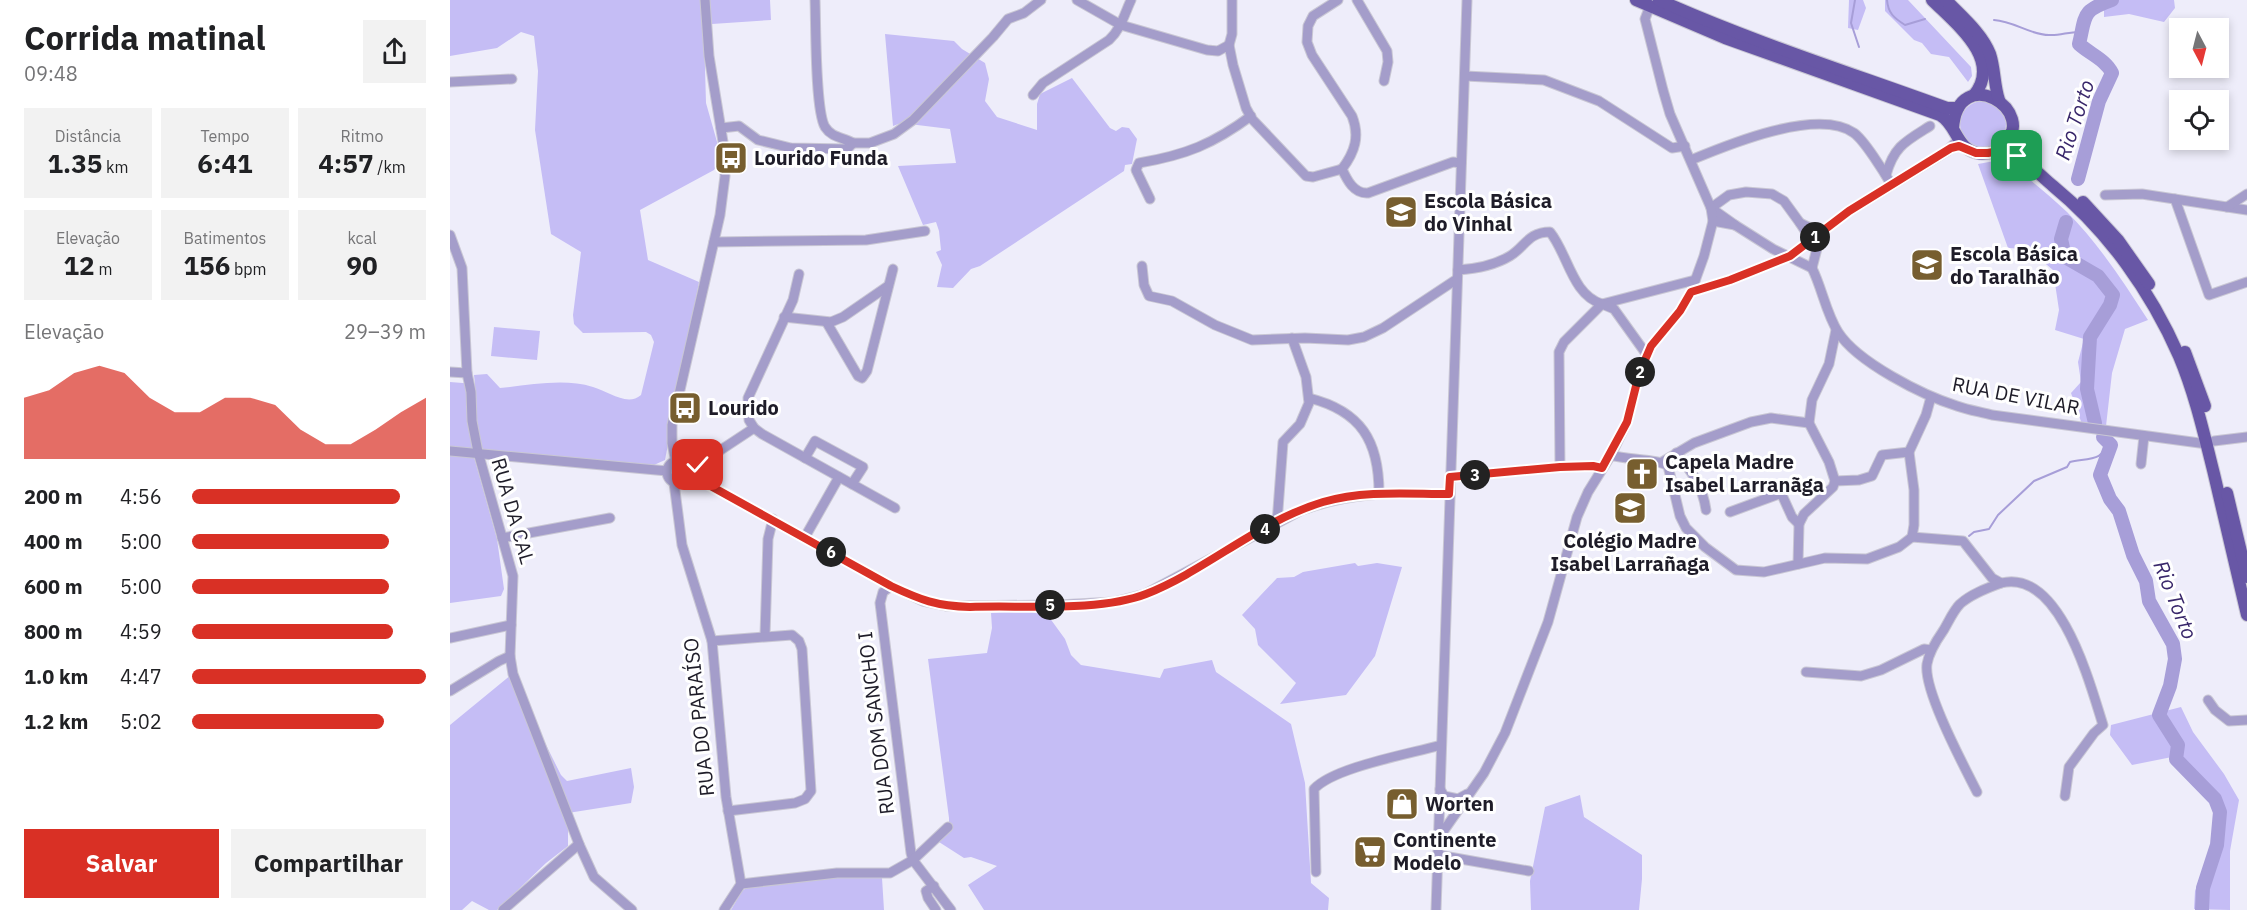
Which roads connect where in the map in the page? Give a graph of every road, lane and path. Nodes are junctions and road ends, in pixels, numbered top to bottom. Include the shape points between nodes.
1 (705, 0) edge
2 (815, 0) edge
3 (1041, 0) edge
4 (1077, 0) edge
5 (1131, 0) edge
6 (1232, 0) edge
7 (1338, 0) edge
8 (1357, 0) edge
9 (1467, 0) edge
10 (1636, 0) edge
11 (1932, 0) edge
12 (1946, 0) edge
13 (1655, 3) edge
14 (1121, 25) junction
15 (1229, 45) junction
16 (1465, 76) junction
17 (512, 79) dead end
18 (1384, 81) dead end
19 (450, 82) edge
20 (1034, 95) dead end
21 (1974, 95) junction
22 (1999, 100) junction
23 (1958, 108) junction
24 (1251, 116) junction
25 (1930, 126) dead end
26 (721, 128) junction
27 (2010, 134) junction
28 (1956, 140) junction
29 (853, 143) junction
30 (1685, 146) junction
31 (1997, 150) junction
32 (1691, 160) junction
33 (1461, 163) junction
34 (1342, 169) junction
35 (1886, 175) junction
36 (1891, 184) junction
37 (2247, 194) edge
38 (2105, 195) dead end
39 (1150, 199) dead end
40 (2175, 199) junction
41 (2227, 207) junction
42 (1711, 208) junction
43 (2247, 210) edge
44 (1713, 221) junction
45 (1800, 223) junction
46 (1735, 225) junction
47 (925, 231) dead end
48 (1821, 233) junction
49 (450, 235) edge
50 (1811, 240) junction
51 (714, 242) junction
52 (1790, 256) junction
53 (1142, 266) dead end
54 (1812, 268) junction
55 (893, 269) dead end
56 (799, 274) dead end
57 (1458, 274) junction
58 (1695, 280) junction
59 (2247, 282) edge
60 (888, 286) junction
61 (1691, 292) junction
62 (1602, 304) junction
63 (784, 317) junction
64 (827, 323) junction
65 (1836, 330) junction
66 (1292, 338) junction
67 (1647, 355) junction
68 (450, 372) edge
69 (466, 373) junction
70 (1931, 397) junction
71 (1309, 398) junction
72 (1809, 423) junction
73 (754, 428) junction
74 (2144, 436) junction
75 (2247, 437) edge
76 (2210, 442) junction
77 (450, 451) edge
78 (478, 452) junction
79 (1909, 452) junction
80 (1676, 453) junction
81 (1611, 455) junction
82 (805, 458) junction
83 (676, 462) junction
84 (1662, 462) junction
85 (2141, 464) dead end
86 (1560, 467) junction
87 (1602, 468) junction
88 (667, 471) junction
89 (689, 472) junction
90 (839, 477) junction
91 (1450, 477) junction
92 (1835, 481) junction
93 (674, 483) junction
94 (852, 484) junction
95 (1379, 493) junction
96 (1449, 494) junction
97 (895, 508) dead end
98 (1706, 510) dead end
99 (1730, 512) dead end
100 (610, 518) dead end
101 (773, 519) junction
102 (1277, 523) junction
103 (1799, 524) junction
104 (805, 537) junction
105 (1912, 537) junction
106 (502, 538) junction
107 (1798, 564) junction
108 (2247, 577) edge
109 (2001, 583) junction
110 (891, 586) junction
111 (2247, 615) edge
112 (511, 625) junction
113 (765, 635) junction
114 (450, 638) edge
115 (712, 640) junction
116 (1931, 650) junction
117 (510, 656) junction
118 (1806, 672) dead end
119 (450, 691) edge
120 (2208, 700) dead end
121 (2247, 720) edge
122 (1441, 745) junction
123 (1440, 789) junction
124 (1977, 792) dead end
125 (1469, 793) junction
126 (2065, 796) dead end
127 (728, 811) junction
128 (948, 827) dead end
129 (1438, 838) junction
130 (579, 844) junction
131 (1438, 855) junction
132 (913, 860) junction
133 (1529, 871) dead end
134 (1316, 872) dead end
135 (741, 885) junction
136 (934, 886) junction
137 (503, 910) edge
138 (632, 910) edge
139 (724, 910) edge
140 (936, 910) edge
141 (951, 910) edge
142 (1436, 910) edge

1 - 26 street
2 - 29 street via 824,125 833,136
3 - 29 street via 1008,19 913,120 894,134 870,143
4 - 14 street
5 - 14 street
6 - 15 street
7 - 34 street via 1313,16 1307,42 1355,124 1356,144
8 - 18 street via 1387,51
9 - 16 street
10 - 13 main road
11 - 21 main road via 1967,36 1980,57 1984,77
12 - 22 main road via 1986,45
13 - 23 main road via 1947,108
13 - 28 main road via 1725,38 1940,115 1950,122
13 - 30 street via 1646,24 1663,90
14 - 15 street via 1207,50 1218,51
14 - 20 street via 1109,40 1043,83
15 - 24 street
16 - 30 street via 1544,80 1599,101 1672,148
16 - 33 street
17 - 19 street
21 - 22 main road
21 - 23 main road
22 - 27 main road via 2010,115
23 - 28 main road via 1954,117
24 - 34 street via 1306,176
24 - 39 street via 1202,147 1171,158 1139,163 1136,170
25 - 35 street via 1898,147
26 - 29 street via 739,126 758,140 791,148 847,149
26 - 51 street via 725,176
27 - 31 main road
27 - 76 main road via 2019,147 2098,217 2138,267 2177,332 2199,386
28 - 31 main road via 1976,153
28 - 36 street
30 - 32 street
31 - 76 main road via 2018,157 2058,190 2121,257 2153,305 2180,358
32 - 35 street via 1759,134 1822,124 1855,133
32 - 42 street
33 - 34 street via 1453,162 1368,194 1357,191
33 - 57 street
35 - 36 street
36 - 48 street
37 - 41 street
38 - 40 street via 2142,194
40 - 41 street
40 - 59 street via 2209,296
41 - 43 street
42 - 44 street
42 - 45 street via 1729,195 1772,194 1784,201
42 - 46 street
44 - 46 street
44 - 58 street
45 - 48 street
45 - 50 street
46 - 52 street
47 - 51 street via 866,240
48 - 50 street
48 - 54 street
49 - 69 street, RUA DA CAL via 462,268
50 - 52 street
51 - 83 street via 672,425
52 - 54 street
52 - 61 street
53 - 66 street via 1149,296 1172,301 1252,340
54 - 65 street, RUA DE VILAR
55 - 60 street
56 - 63 street
57 - 62 street via 1510,256 1529,238 1550,232 1581,290
57 - 66 street via 1383,328 1364,337
57 - 91 street
58 - 61 street
58 - 62 street
60 - 64 street via 843,317
60 - 64 street via 862,378 852,368
61 - 67 street
62 - 67 street via 1614,309
62 - 86 street via 1559,352
63 - 64 street
63 - 73 street via 748,398 747,412
65 - 70 street, RUA DE VILAR via 1864,359
65 - 72 street via 1829,364 1812,400
66 - 71 street
67 - 81 street via 1627,422
68 - 69 street
69 - 78 street, RUA DA CAL
70 - 74 street, RUA DE VILAR via 1992,414
70 - 79 street
71 - 95 street via 1347,414 1370,439 1377,458
71 - 102 street via 1300,424 1283,442
72 - 80 street via 1771,418 1751,422
72 - 92 street
73 - 82 street
73 - 89 street
74 - 76 street, RUA DE VILAR
74 - 85 street
75 - 76 street, RUA DE VILAR
76 - 108 main road
76 - 111 main road
77 - 78 street
78 - 88 street
78 - 106 street, RUA DA CAL
79 - 92 street via 1882,456 1872,476
79 - 105 street via 1914,490
80 - 84 street
80 - 98 street via 1694,474
81 - 84 street
81 - 87 street
82 - 90 street
82 - 94 street via 815,441 863,467
83 - 88 street
83 - 89 street via 682,462
84 - 107 street via 1670,470 1686,528 1705,547 1736,570 1764,572
86 - 87 street
86 - 91 street
87 - 125 street via 1577,517 1548,622 1505,733
88 - 93 street
89 - 93 street via 684,482
89 - 101 street
90 - 94 street
90 - 104 street
91 - 96 street
92 - 103 street
93 - 115 street, RUA DO PARAÍSO via 682,545
94 - 97 street
95 - 96 street
95 - 102 street via 1322,503
96 - 122 street
99 - 103 street via 1779,494
100 - 106 street
101 - 104 street
101 - 113 street via 768,539
102 - 110 street via 1145,594 1114,602 947,606 923,601
103 - 107 street
104 - 110 street
105 - 107 street via 1899,547 1868,559 1825,558
105 - 109 street via 1963,541 1992,578
106 - 112 street, RUA DA CAL via 513,576
109 - 116 street via 1959,604
109 - 126 street via 2017,580 2036,590 2070,632 2103,725 2069,767
110 - 132 street, RUA DOM SANCHO I via 883,592 880,603
112 - 114 street
112 - 117 street, RUA DA CAL
113 - 115 street
113 - 127 street via 792,635 802,649 811,791 795,803
115 - 127 street, RUA DO PARAÍSO
116 - 118 street via 1924,649 1861,676
116 - 124 street via 1927,670 1931,692
117 - 119 street
117 - 130 street, RUA DA CAL via 513,674
120 - 121 street via 2229,721
122 - 123 street
122 - 134 street via 1350,770 1322,781 1314,789
123 - 125 street via 1444,796 1458,799
123 - 129 street
125 - 129 street
127 - 135 street, RUA DO PARAÍSO
128 - 132 street
129 - 131 street
130 - 137 street
130 - 138 street, RUA DA CAL via 594,876
131 - 133 street
131 - 142 street
132 - 135 street via 890,873 837,873
132 - 136 street
135 - 139 street
136 - 140 street via 926,891
136 - 141 street

